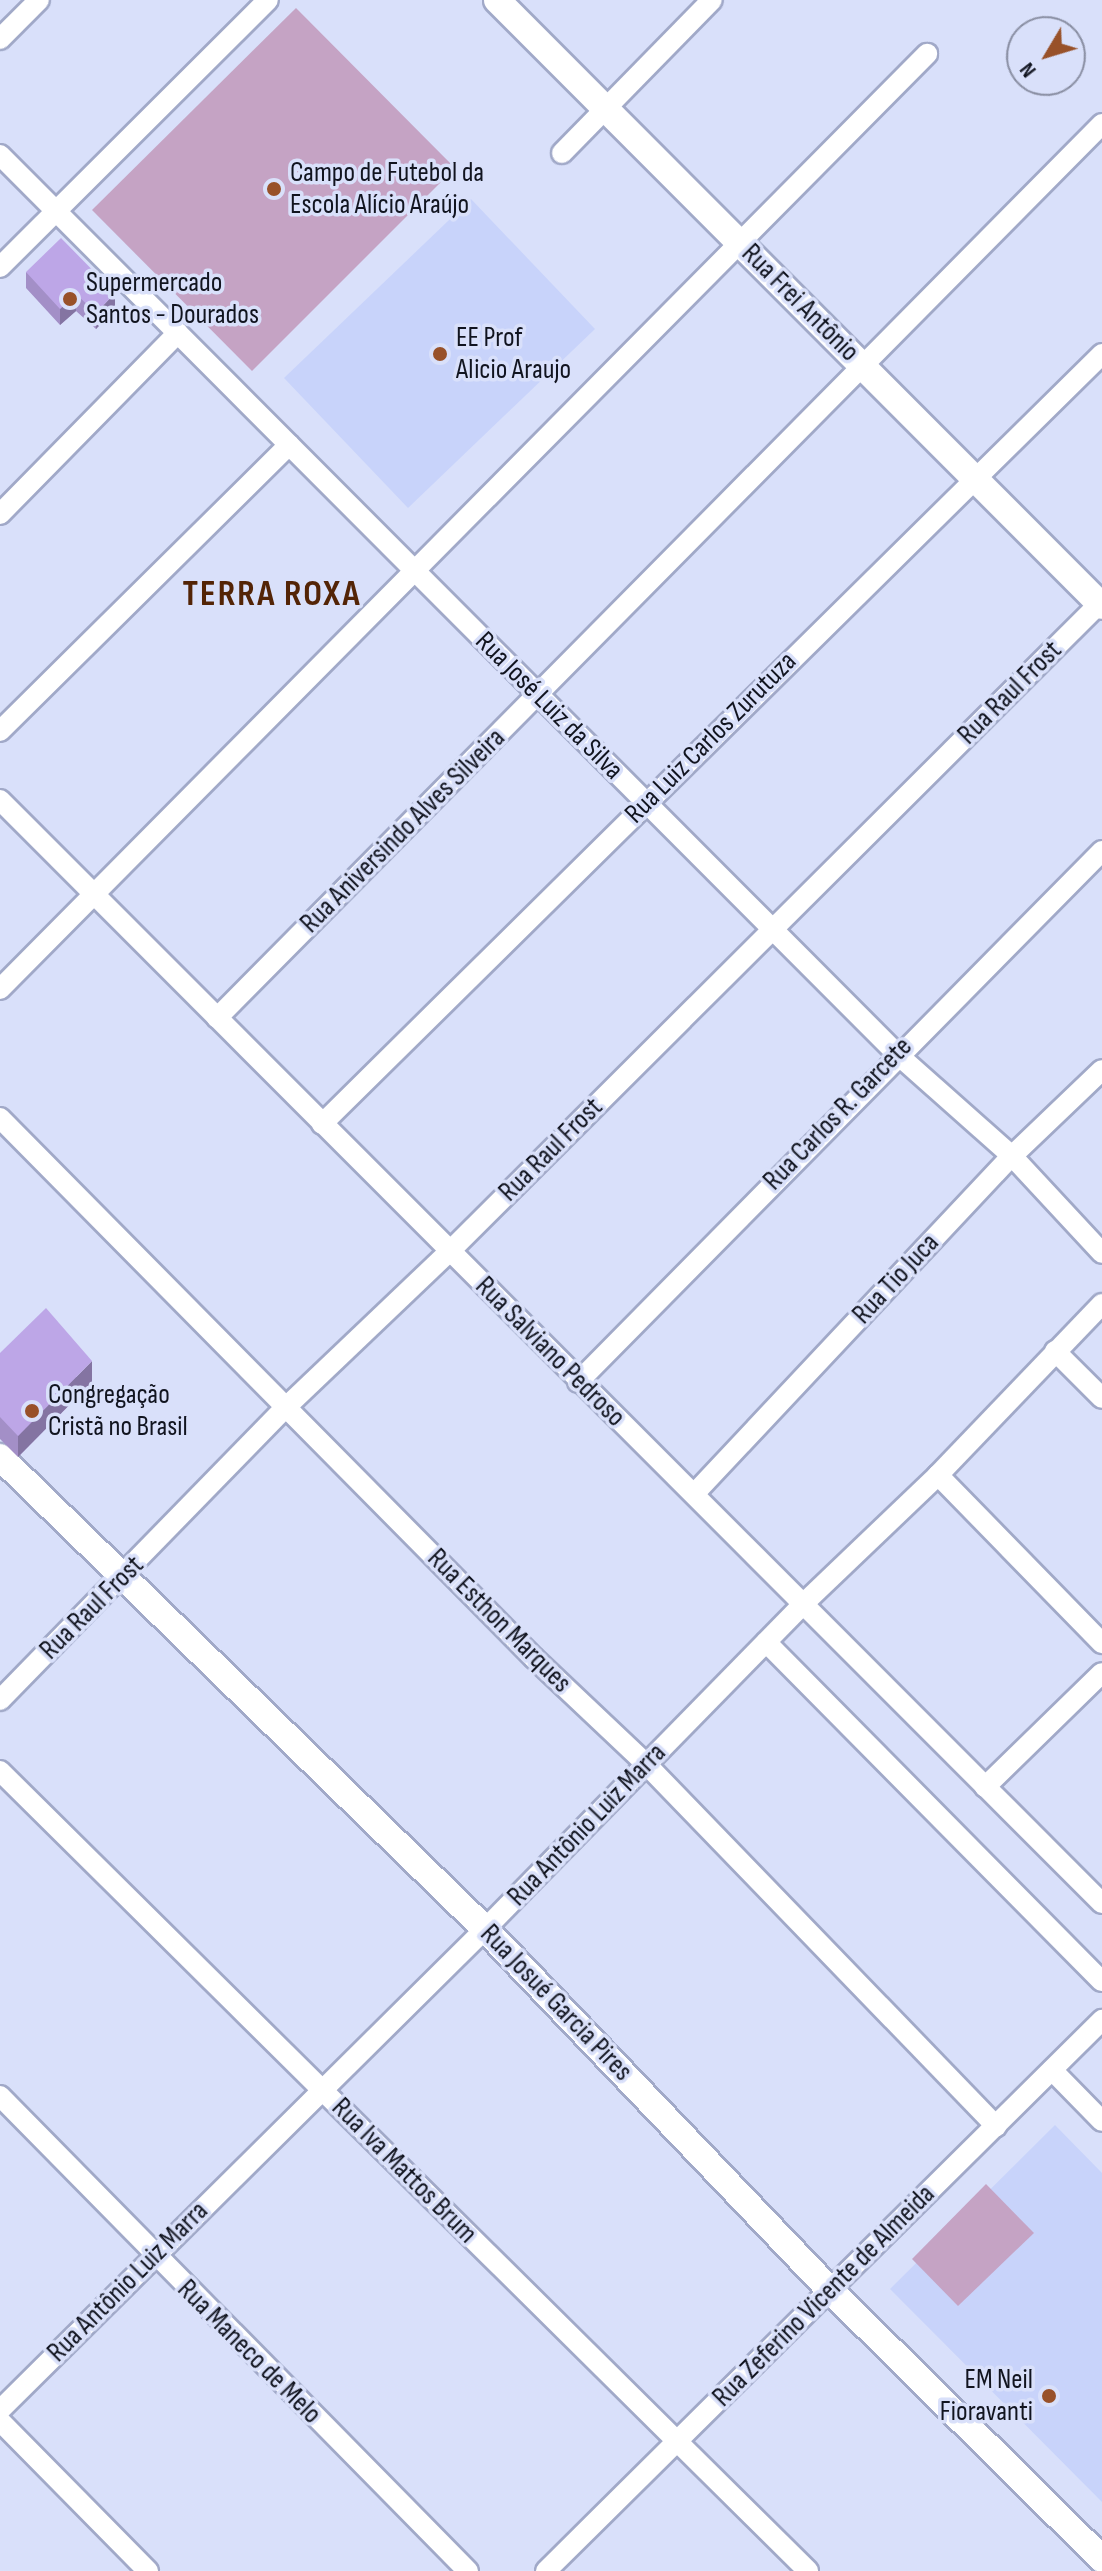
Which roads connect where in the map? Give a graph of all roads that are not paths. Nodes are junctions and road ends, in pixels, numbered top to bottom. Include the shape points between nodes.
1 (39, 0) edge
2 (268, 0) edge
3 (497, 0) edge
4 (712, 0) edge
5 (0, 39) edge
6 (927, 54) dead end
7 (606, 109) junction
8 (1102, 124) edge
9 (562, 153) dead end
10 (0, 155) edge
11 (56, 211) junction
12 (739, 242) junction
13 (0, 267) edge
14 (178, 333) junction
15 (1102, 354) edge
16 (864, 367) junction
17 (289, 445) junction
18 (974, 478) junction
19 (0, 514) edge
20 (414, 571) junction
21 (1101, 604) edge
22 (538, 695) junction
23 (0, 731) edge
24 (0, 800) edge
25 (646, 803) junction
26 (1102, 851) edge
27 (93, 894) junction
28 (772, 930) junction
29 (0, 989) edge
30 (217, 1018) junction
31 (897, 1054) junction
32 (1102, 1070) edge
33 (0, 1118) edge
34 (322, 1124) junction
35 (1012, 1156) junction
36 (450, 1251) junction
37 (1102, 1253) edge
38 (1102, 1304) edge
39 (1055, 1351) junction
40 (578, 1382) junction
41 (1102, 1398) edge
42 (285, 1408) junction
43 (0, 1457) edge
44 (938, 1475) junction
45 (695, 1493) junction
46 (122, 1578) junction
47 (803, 1604) junction
48 (766, 1642) junction
49 (1102, 1643) edge
50 (1102, 1673) edge
51 (0, 1700) edge
52 (646, 1764) junction
53 (0, 1771) edge
54 (985, 1787) junction
55 (1102, 1903) edge
56 (485, 1929) junction
57 (1102, 1981) edge
58 (1102, 2020) edge
59 (1052, 2070) junction
60 (321, 2088) junction
61 (0, 2096) edge
62 (1102, 2121) edge
63 (996, 2126) junction
64 (153, 2256) junction
65 (830, 2290) junction
66 (0, 2410) edge
67 (0, 2421) edge
68 (678, 2441) junction
69 (1102, 2559) edge
70 (148, 2571) edge
71 (468, 2571) edge
72 (546, 2571) edge
73 (808, 2571) edge

1 - 5 street
2 - 11 street
3 - 7 street, Rua Frei Antônio
4 - 7 street
6 - 12 street
7 - 9 street
7 - 12 street, Rua Frei Antônio
8 - 16 street, Rua Aniversindo Alves Silveira
10 - 11 street, Rua José Luiz da Silva
11 - 13 street
11 - 14 street, Rua José Luiz da Silva
12 - 16 street, Rua Frei Antônio
12 - 20 street
14 - 17 street, Rua José Luiz da Silva
14 - 19 street
15 - 18 street, Rua Luiz Carlos Zurutuza
16 - 18 street, Rua Frei Antônio
16 - 22 street, Rua Aniversindo Alves Silveira
17 - 20 street, Rua José Luiz da Silva
17 - 23 street
18 - 21 street, Rua Frei Antônio
18 - 25 street, Rua Luiz Carlos Zurutuza
20 - 22 street, Rua José Luiz da Silva
20 - 27 street
21 - 28 street, Rua Raul Frost
22 - 25 street, Rua José Luiz da Silva
22 - 30 street, Rua Aniversindo Alves Silveira
24 - 27 street, Rua Salviano Pedroso
25 - 28 street, Rua José Luiz da Silva
25 - 34 street, Rua Luiz Carlos Zurutuza
26 - 31 street, Rua Carlos R. Garcete
27 - 29 street
27 - 30 street, Rua Salviano Pedroso
28 - 31 street, Rua José Luiz da Silva
28 - 36 street, Rua Raul Frost
30 - 34 street, Rua Salviano Pedroso
31 - 35 street, Rua José Luiz da Silva
31 - 40 street, Rua Carlos R. Garcete
32 - 35 street, Rua Tio Juca
33 - 42 street, Rua Esthon Marques
34 - 36 street, Rua Salviano Pedroso
35 - 37 street, Rua José Luiz da Silva
35 - 45 street, Rua Tio Juca
36 - 40 street, Rua Salviano Pedroso
36 - 42 street, Rua Raul Frost
38 - 39 street, Rua Antônio Luiz Marra
39 - 41 street
39 - 44 street, Rua Antônio Luiz Marra
40 - 45 street, Rua Salviano Pedroso
42 - 46 street, Rua Raul Frost
42 - 52 street, Rua Esthon Marques
43 - 46 street, Rua Josué Garcia Pires
44 - 47 street, Rua Antônio Luiz Marra
44 - 49 street
45 - 47 street, Rua Salviano Pedroso
46 - 51 street, Rua Raul Frost
46 - 56 street, Rua Josué Garcia Pires
47 - 48 street, Rua Antônio Luiz Marra
47 - 54 street, Rua Salviano Pedroso
48 - 52 street, Rua Antônio Luiz Marra
48 - 57 street
50 - 54 street
52 - 56 street, Rua Antônio Luiz Marra
52 - 63 street, Rua Esthon Marques
53 - 60 street, Rua Iva Mattos Brum
54 - 55 street, Rua Salviano Pedroso
56 - 60 street, Rua Antônio Luiz Marra
56 - 65 street, Rua Josué Garcia Pires
58 - 59 street, Rua Zeferino Vicente de Almeida
59 - 62 street
59 - 63 street, Rua Zeferino Vicente de Almeida
60 - 64 street, Rua Antônio Luiz Marra
60 - 68 street, Rua Iva Mattos Brum
61 - 64 street, Rua Maneco de Melo
63 - 65 street, Rua Zeferino Vicente de Almeida
64 - 66 street, Rua Antônio Luiz Marra
64 - 71 street, Rua Maneco de Melo
65 - 68 street, Rua Zeferino Vicente de Almeida
65 - 69 street, Rua Josué Garcia Pires
67 - 70 street
68 - 72 street, Rua Zeferino Vicente de Almeida
68 - 73 street, Rua Iva Mattos Brum

